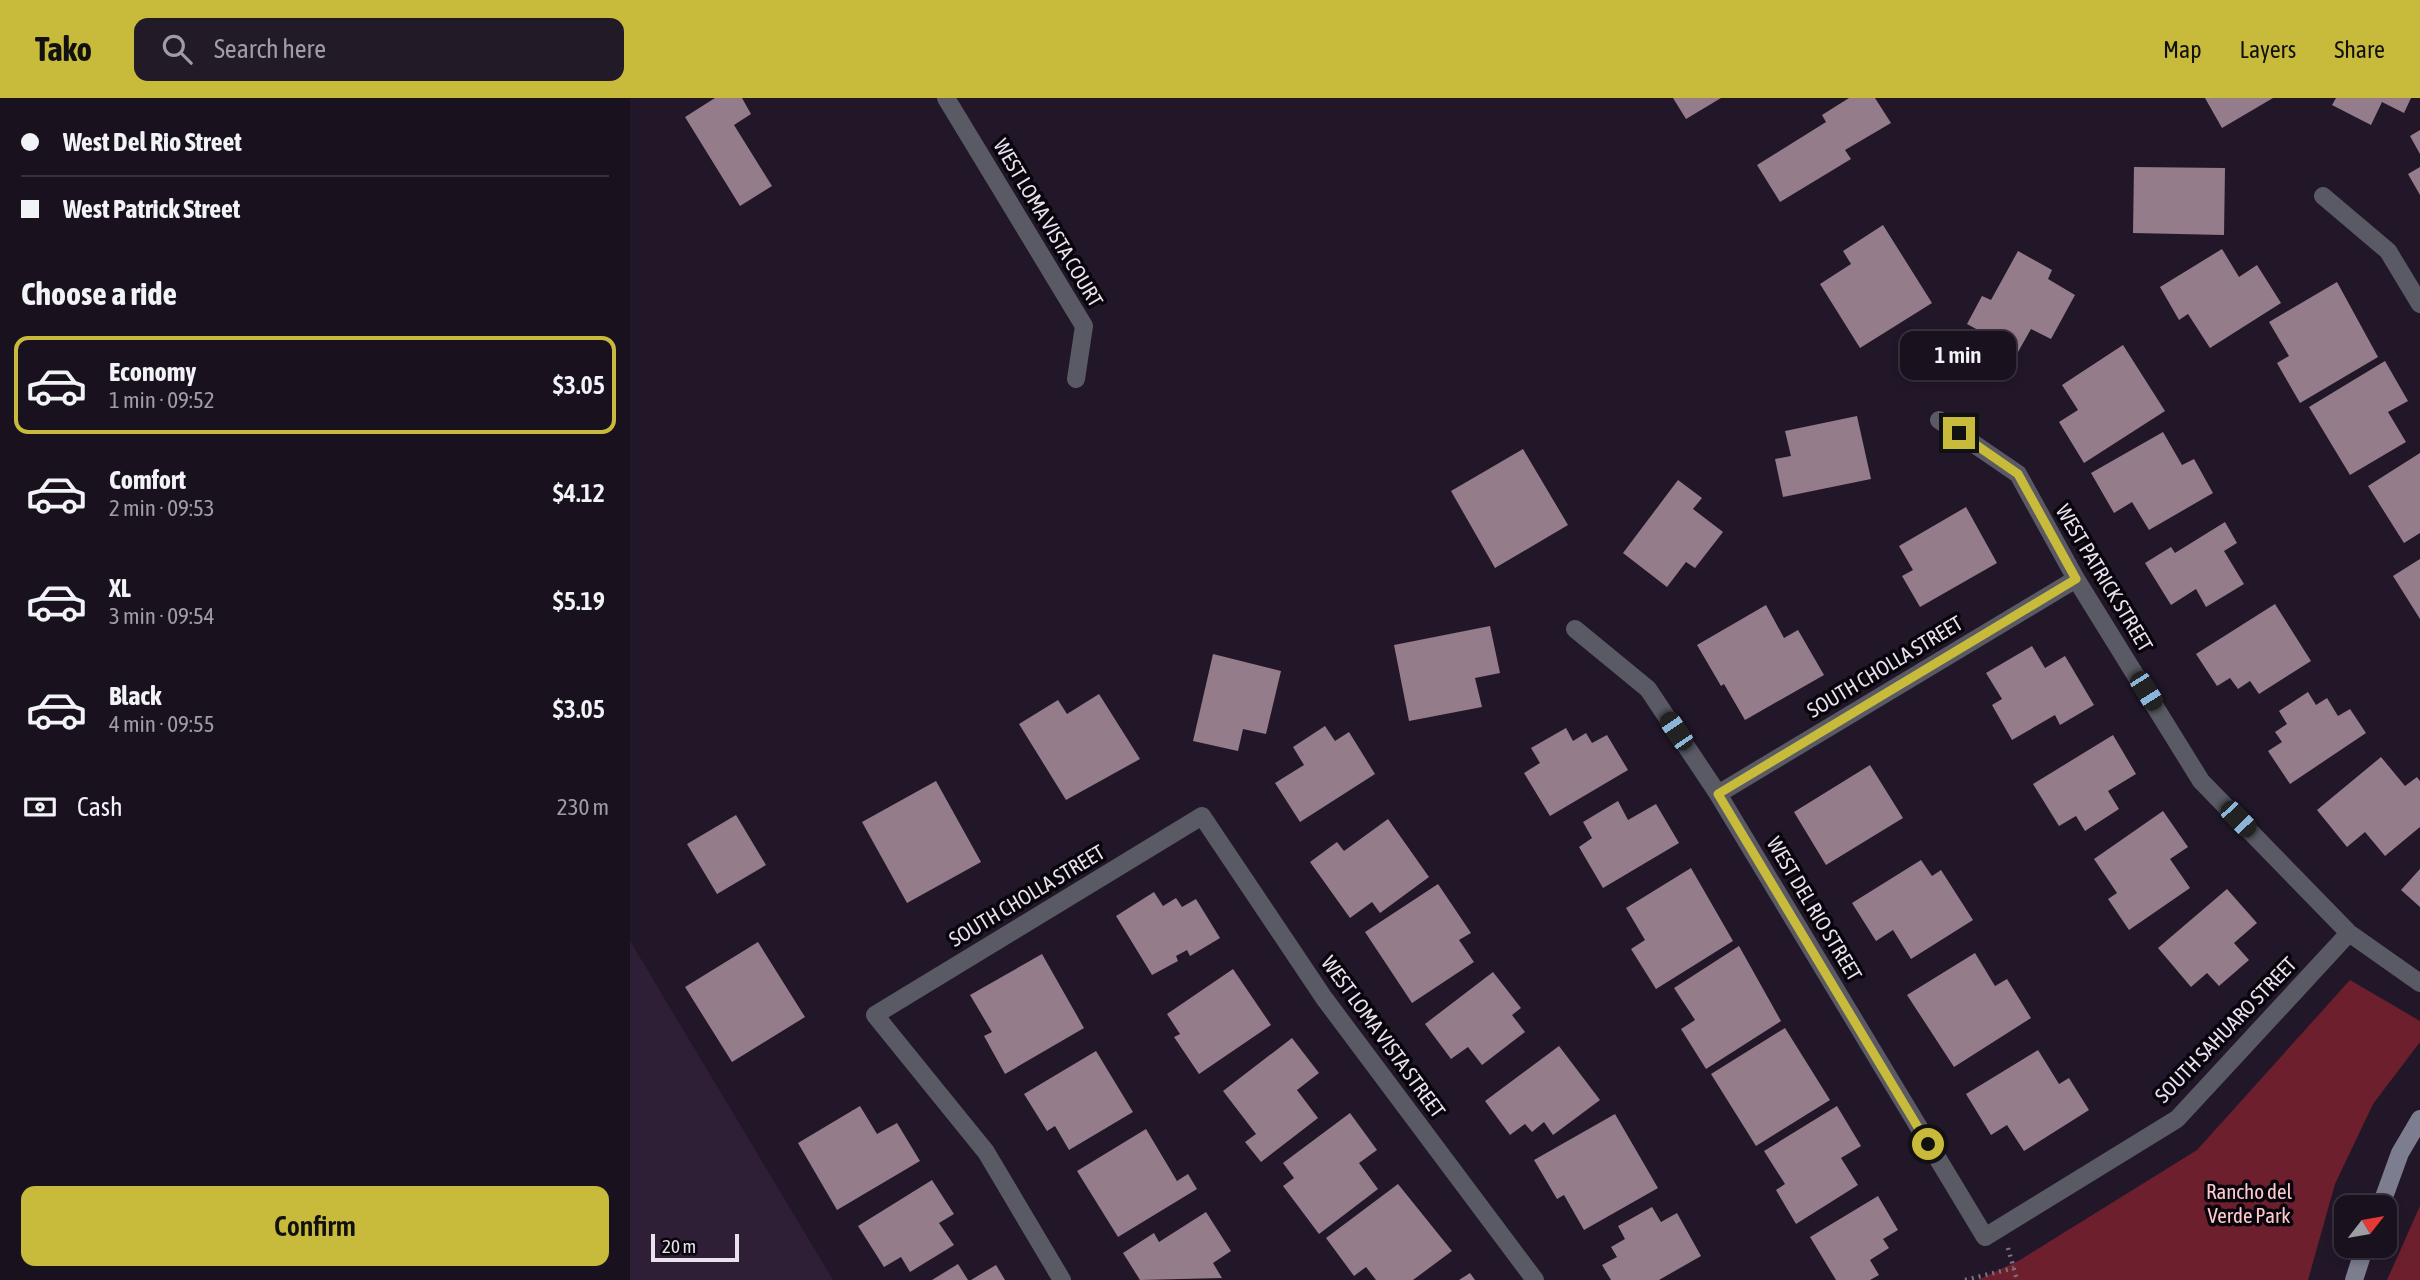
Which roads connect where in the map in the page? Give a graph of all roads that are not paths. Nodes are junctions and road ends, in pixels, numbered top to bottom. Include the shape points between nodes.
1 (946, 98) edge
2 (2323, 196) dead end
3 (2420, 304) edge
4 (1076, 379) dead end
5 (1939, 420) dead end
6 (2076, 579) junction
7 (1575, 629) dead end
8 (1718, 794) junction
9 (1202, 816) joint
10 (2349, 933) junction
11 (2420, 983) edge
12 (2420, 1119) edge
13 (2384, 1195) edge
14 (1985, 1237) joint
15 (2361, 1258) edge
16 (1062, 1280) edge
17 (1535, 1280) edge
18 (2354, 1280) edge

1 - 4 street, WEST LOMA VISTA COURT via 1084,326
2 - 3 street via 2388,251
5 - 6 street, WEST PATRICK STREET via 2018,474
6 - 8 street, SOUTH CHOLLA STREET
6 - 10 street, WEST PATRICK STREET via 2202,781
7 - 8 street, WEST DEL RIO STREET via 1648,689
8 - 14 street, WEST DEL RIO STREET
9 - 16 street, SOUTH CHOLLA STREET via 875,1015 986,1152
9 - 17 street, WEST LOMA VISTA STREET via 1324,998
10 - 11 street, WEST PATRICK STREET
10 - 14 street, SOUTH SAHUARO STREET via 2176,1119
12 - 13 street via 2400,1153
15 - 18 street

